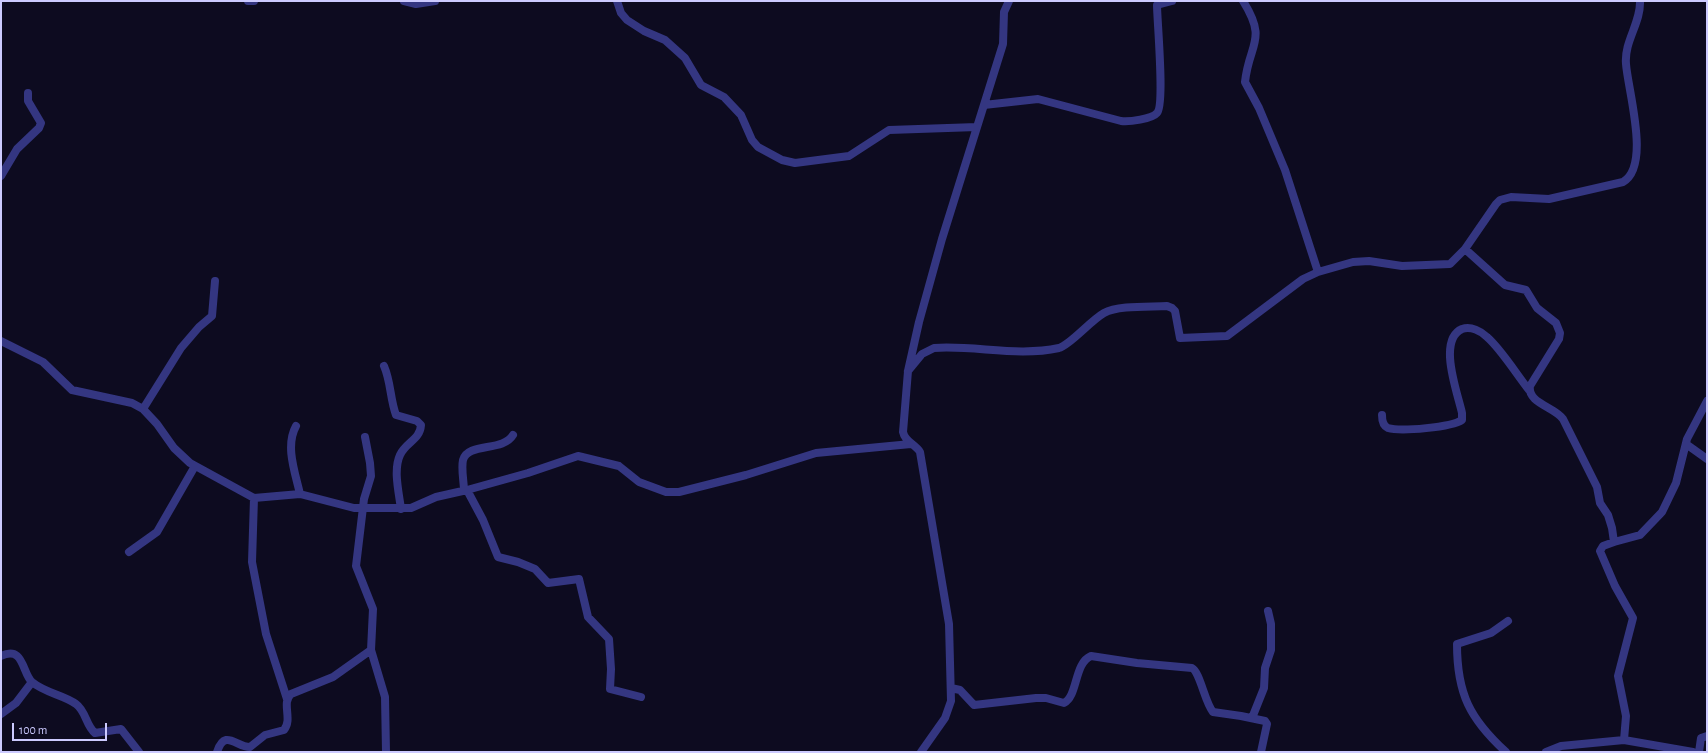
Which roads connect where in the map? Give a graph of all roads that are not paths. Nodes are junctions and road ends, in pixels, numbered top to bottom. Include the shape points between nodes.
1 (248, 1) edge
2 (254, 1) edge
3 (404, 1) edge
4 (435, 1) edge
5 (617, 1) edge
6 (1009, 1) edge
7 (1172, 1) edge
8 (1243, 1) edge
9 (1640, 1) edge
10 (28, 93) dead end
11 (984, 105) junction
12 (977, 126) junction
13 (1, 176) edge
14 (1465, 249) junction
15 (1318, 272) junction
16 (215, 281) dead end
17 (1, 341) edge
18 (384, 366) dead end
19 (908, 371) junction
20 (1531, 394) junction
21 (1707, 401) edge
22 (143, 409) junction
23 (1382, 414) dead end
24 (296, 426) dead end
25 (514, 435) dead end
26 (365, 437) dead end
27 (911, 444) junction
28 (1686, 444) junction
29 (1707, 459) edge
30 (195, 466) junction
31 (465, 491) junction
32 (300, 494) junction
33 (254, 498) junction
34 (362, 508) junction
35 (401, 509) junction
36 (1614, 542) junction
37 (129, 552) dead end
38 (1268, 612) dead end
39 (1508, 621) dead end
40 (371, 650) junction
41 (1, 656) edge
42 (32, 682) junction
43 (950, 688) junction
44 (641, 697) dead end
45 (287, 699) junction
46 (1, 714) edge
47 (1252, 718) junction
48 (1707, 736) edge
49 (1624, 740) junction
50 (139, 752) edge
51 (217, 752) edge
52 (386, 752) edge
53 (920, 752) edge
54 (1261, 752) edge
55 (1506, 752) edge
56 (1546, 752) edge
57 (1693, 752) edge
58 (1699, 752) edge

1 - 2 street
3 - 4 street via 416,4
5 - 12 street via 621,13 627,20 665,40 685,58 701,85 724,97 741,116 758,147 782,160 795,163 849,156 889,130
6 - 11 street via 1004,12 1003,44
7 - 11 street via 1156,4 1161,70 1160,109 1156,115 1133,121 1121,121 1038,99
8 - 15 street via 1252,16 1257,32 1245,82 1285,170
9 - 14 street via 1626,54 1638,145 1631,175 1623,182 1549,199 1511,197 1500,200
10 - 13 street via 28,101 41,123 17,149
11 - 12 street
12 - 19 street via 942,239
14 - 15 street via 1454,262 1445,266 1402,266 1361,260
14 - 20 street via 1505,285 1526,290 1537,308 1559,328 1559,339 1530,386
15 - 19 street via 1303,279 1227,336 1180,338 1175,311 1167,306 1115,310 1088,324 1063,346 1024,351 934,348 922,354
16 - 22 street via 212,316 181,348
17 - 22 street via 43,362 72,390 132,403
18 - 35 street via 388,374 391,403 396,415 417,421 421,425 419,435 404,448 397,462
19 - 27 street via 903,432
20 - 23 street via 1488,337 1477,330 1466,328 1460,330 1449,346 1462,420 1451,425 1388,428 1384,425
20 - 36 street via 1560,416 1597,487 1601,506 1608,515
21 - 28 street
22 - 30 street via 178,452
24 - 32 street via 290,443
25 - 31 street via 504,444 476,449 465,457
26 - 34 street via 371,476
27 - 31 street via 816,453 679,492 666,492 639,482 618,466 578,456
27 - 43 street via 920,452 949,624
28 - 29 street
28 - 36 street via 1676,482 1662,512 1640,535
30 - 33 street
30 - 37 street via 157,532
31 - 35 street via 436,497 417,507
31 - 44 street via 483,520 498,557 535,569 548,583 579,579 588,617 608,639 610,689
32 - 33 street
32 - 34 street
33 - 45 street via 252,562 266,634
34 - 35 street
34 - 40 street via 356,566 373,610
36 - 49 street via 1601,548 1600,554 1633,618 1618,676 1626,716
38 - 47 street via 1271,624 1271,650 1265,668 1264,688
39 - 55 street via 1491,633 1457,644 1460,686 1468,708
40 - 45 street via 333,677 291,694
40 - 52 street via 385,697
41 - 42 street via 8,654 19,658
42 - 46 street via 16,703
42 - 50 street via 77,704 95,733 117,729 124,731
43 - 47 street via 960,690 974,705 1036,698 1064,703 1068,701 1083,662 1086,658 1096,656 1192,668 1197,672 1202,690 1213,712
43 - 53 street via 949,710
45 - 51 street via 289,722 284,730 265,735 250,747 232,740 224,741
47 - 54 street via 1265,721 1267,724
48 - 58 street via 1700,738
49 - 56 street via 1561,746
49 - 57 street

